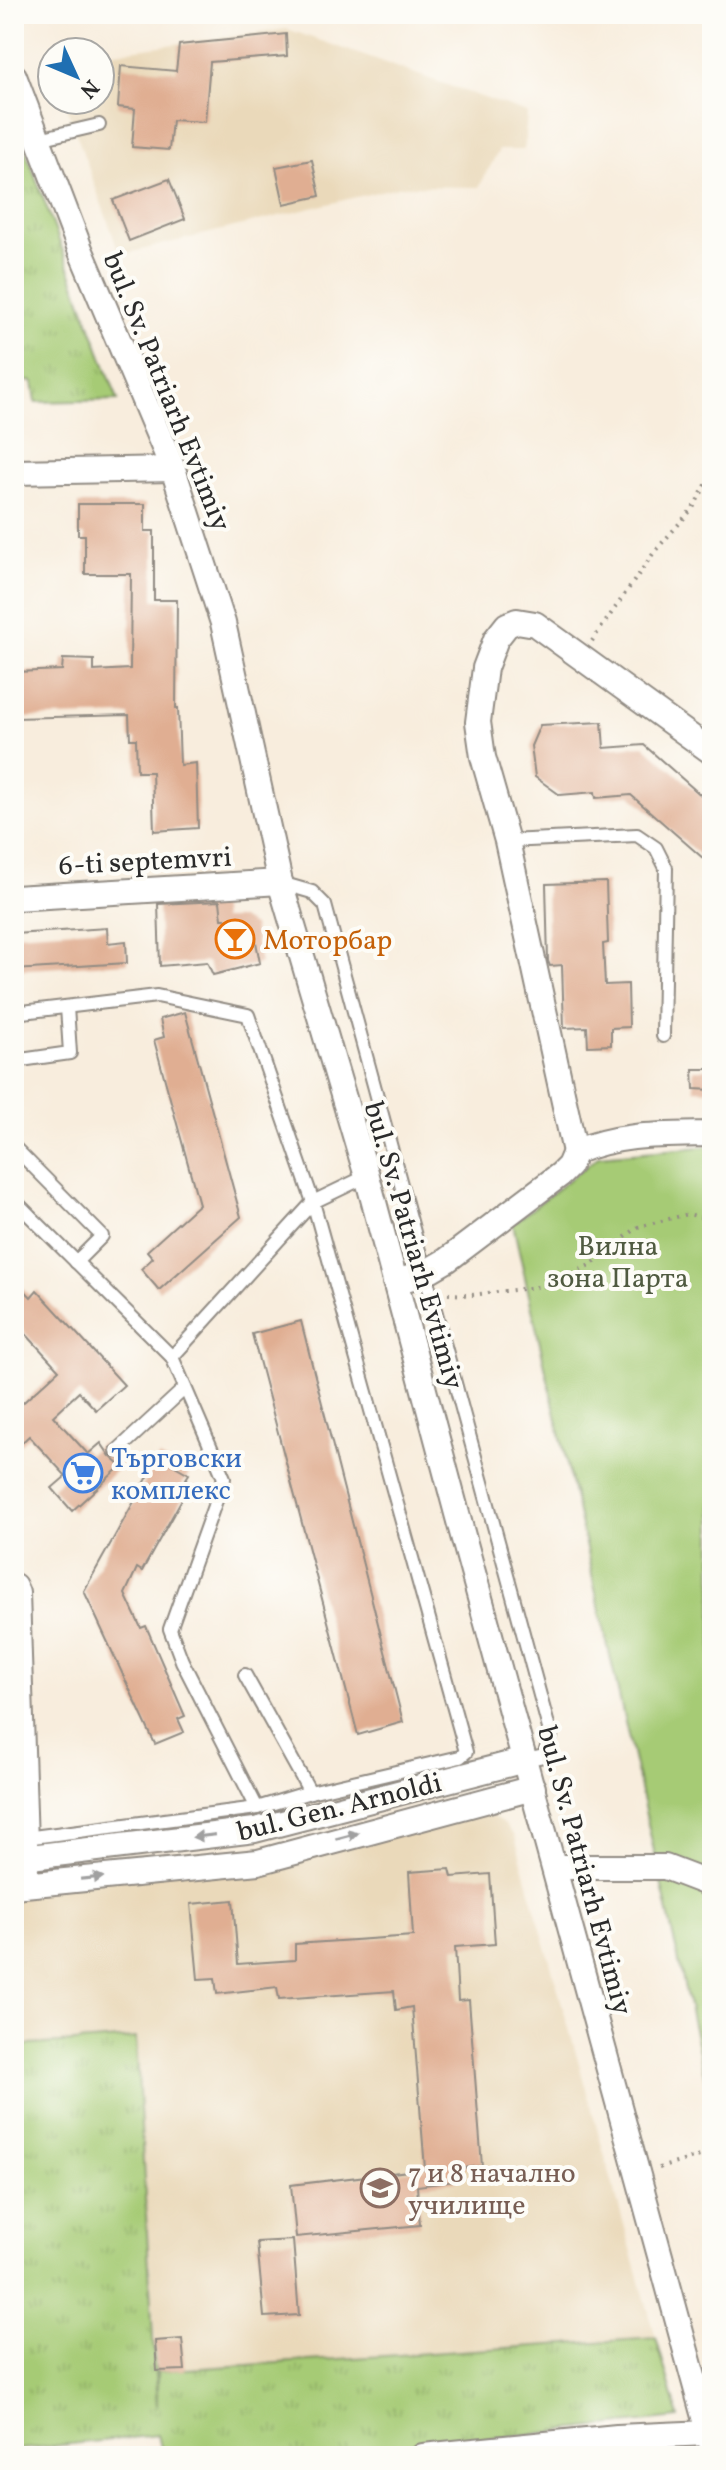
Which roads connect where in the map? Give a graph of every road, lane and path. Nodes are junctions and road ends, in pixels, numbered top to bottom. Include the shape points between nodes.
1 (27, 14) edge
2 (14, 20) edge
3 (14, 76) edge
4 (99, 125) dead end
5 (39, 139) junction
6 (173, 469) junction
7 (14, 472) edge
8 (712, 474) edge
9 (581, 655) junction
10 (712, 752) edge
11 (507, 841) junction
12 (280, 882) junction
13 (14, 898) edge
14 (67, 1007) junction
15 (14, 1013) edge
16 (663, 1036) dead end
17 (14, 1061) edge
18 (712, 1134) edge
19 (14, 1147) edge
20 (575, 1152) junction
21 (367, 1176) junction
22 (14, 1200) edge
23 (313, 1202) junction
24 (712, 1220) edge
25 (76, 1262) junction
26 (395, 1282) junction
27 (426, 1284) junction
28 (172, 1357) junction
29 (185, 1388) junction
30 (117, 1451) dead end
31 (14, 1586) edge
32 (245, 1675) dead end
33 (525, 1760) junction
34 (467, 1764) junction
35 (533, 1788) junction
36 (310, 1792) junction
37 (257, 1808) junction
38 (21, 1852) edge
39 (555, 1867) junction
40 (21, 1885) edge
41 (712, 1885) edge
42 (712, 2161) edge
43 (637, 2174) junction
44 (710, 2440) edge
45 (423, 2456) edge

1 - 2 path
3 - 5 street, bul. Sv. Patriarh Evtimiy
4 - 5 lane
5 - 6 street, bul. Sv. Patriarh Evtimiy
6 - 7 street
6 - 12 street, bul. Sv. Patriarh Evtimiy via 223,623
8 - 9 path via 693,508 655,551
9 - 10 street
9 - 11 street via 535,624 517,621 496,639 485,668 478,722
11 - 16 lane via 637,835 656,848 666,868
11 - 20 street
12 - 13 street, 6-ti septemvri
12 - 21 street, bul. Sv. Patriarh Evtimiy
12 - 27 lane via 312,892 325,905
14 - 15 lane
14 - 17 lane via 70,1053
14 - 23 lane via 157,996 248,1015
18 - 20 street via 608,1139
19 - 25 lane via 102,1236
20 - 27 street via 561,1174 447,1260
21 - 23 lane
21 - 26 street, bul. Sv. Patriarh Evtimiy
22 - 25 lane
23 - 28 lane
23 - 34 lane
24 - 27 path via 688,1214 638,1227 592,1264 546,1286 472,1295
25 - 28 lane
26 - 27 street
26 - 33 street, bul. Sv. Patriarh Evtimiy
27 - 33 lane via 551,1736 544,1756
28 - 29 lane
29 - 30 lane
29 - 37 lane via 224,1478 170,1629
31 - 38 street
32 - 36 lane
33 - 34 street, bul. Gen. Arnoldi
33 - 35 street, bul. Sv. Patriarh Evtimiy
34 - 36 lane
34 -> 38 street, bul. Gen. Arnoldi via 255,1830
35 - 39 street, bul. Sv. Patriarh Evtimiy
40 -> 35 street, bul. Gen. Arnoldi via 258,1862
36 - 37 lane
37 - 38 lane
38 - 40 street
39 - 41 street via 665,1867
39 - 43 street, bul. Sv. Patriarh Evtimiy
42 - 43 path via 700,2156
43 - 44 street, bul. Sv. Patriarh Evtimiy
44 - 45 street

